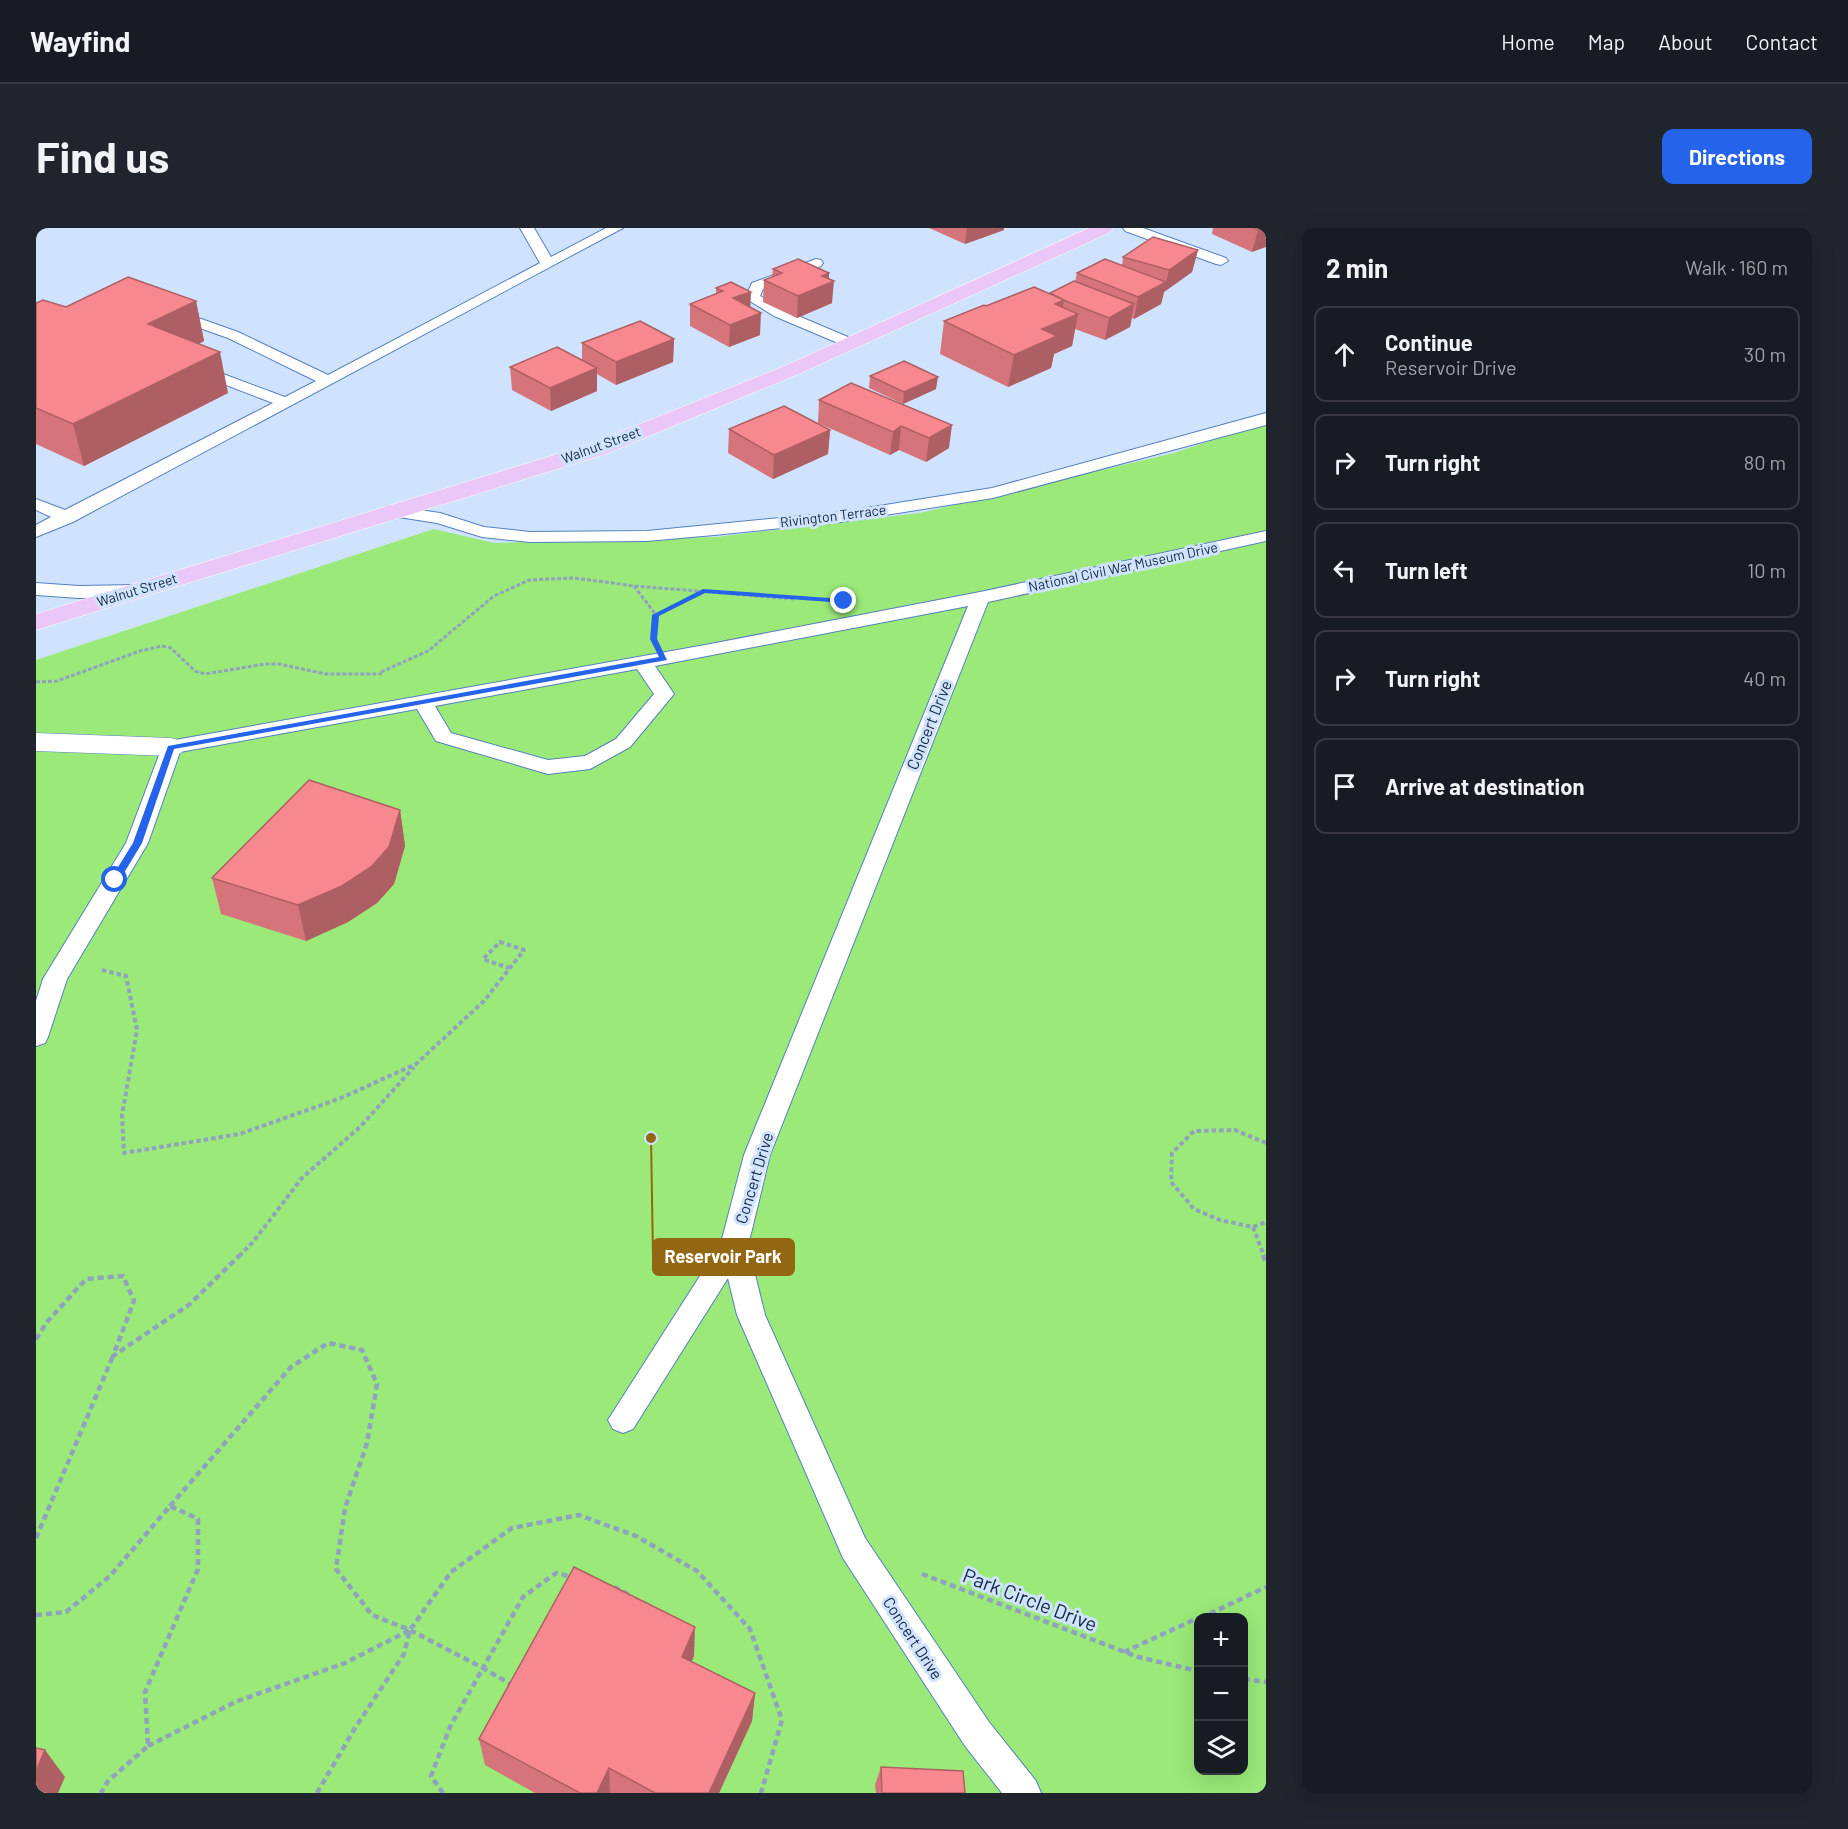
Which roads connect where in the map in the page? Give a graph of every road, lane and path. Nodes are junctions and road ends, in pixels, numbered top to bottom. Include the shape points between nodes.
1 (527, 228) edge
2 (616, 228) edge
3 (1104, 228) edge
4 (1130, 228) edge
5 (1221, 261) dead end
6 (816, 263) dead end
7 (548, 264) junction
8 (157, 308) edge
9 (850, 343) junction
10 (210, 374) edge
11 (328, 381) junction
12 (286, 403) junction
13 (1266, 418) edge
14 (36, 504) edge
15 (392, 512) junction
16 (67, 518) junction
17 (36, 532) edge
18 (1266, 536) edge
19 (633, 586) junction
20 (36, 589) edge
21 (136, 591) junction
22 (703, 591) junction
23 (980, 598) junction
24 (796, 599) dead end
25 (656, 615) junction
26 (36, 622) edge
27 (664, 658) junction
28 (643, 663) junction
29 (381, 672) junction
30 (36, 682) edge
31 (424, 703) junction
32 (396, 708) junction
33 (36, 742) edge
34 (171, 747) junction
35 (66, 961) junction
36 (509, 968) junction
37 (36, 1037) edge
38 (416, 1064) junction
39 (1266, 1143) edge
40 (1266, 1222) edge
41 (1253, 1227) junction
42 (734, 1246) junction
43 (1266, 1263) edge
44 (36, 1339) edge
45 (113, 1356) junction
46 (623, 1420) dead end
47 (170, 1506) junction
48 (36, 1538) edge
49 (920, 1573) dead end
50 (577, 1578) edge
51 (609, 1586) edge
52 (1266, 1587) edge
53 (638, 1599) edge
54 (1211, 1613) edge
55 (36, 1615) edge
56 (1194, 1621) edge
57 (410, 1630) junction
58 (1123, 1652) junction
59 (483, 1668) junction
60 (1194, 1670) edge
61 (1248, 1680) edge
62 (1266, 1683) edge
63 (520, 1689) edge
64 (148, 1746) junction
65 (101, 1793) edge
66 (316, 1793) edge
67 (443, 1793) edge
68 (760, 1793) edge
69 (1024, 1793) edge

1 - 7 lane
2 - 7 lane
3 - 9 main road, Walnut Street
4 - 5 lane
6 - 9 lane via 757,286 752,298
7 - 11 lane
8 - 11 lane via 233,335
9 - 15 main road, Walnut Street via 598,449
10 - 12 lane
11 - 12 lane
12 - 16 lane
13 - 15 lane, Rivington Terrace via 993,493 831,518 647,536 530,537 482,532 440,518
14 - 16 lane
15 - 21 main road, Walnut Street
16 - 17 lane
18 - 23 lane, National Civil War Museum Drive
19 - 22 path
19 - 25 path
19 - 29 path via 582,577 553,576 525,581 498,594 422,655
20 - 21 lane
21 - 26 main road, Walnut Street
22 - 24 path
22 - 25 path
23 - 27 lane, National Civil War Museum Drive
23 - 42 lane, Concert Drive via 757,1155
25 - 27 path via 653,639
27 - 28 lane, National Civil War Museum Drive
28 - 31 lane, National Civil War Museum Drive
28 - 31 lane via 664,694 623,743 590,762 548,767 443,737
29 - 30 path via 326,674 265,664 205,674 195,671 171,648 162,646 57,681
29 - 32 path
31 - 32 lane, National Civil War Museum Drive
32 - 34 lane, National Civil War Museum Drive
33 - 34 street
34 - 35 lane via 137,843
35 - 37 lane via 55,979
35 - 38 path via 126,976 137,1030 122,1114 124,1153 240,1134 341,1098
36 - 36 path via 524,950 500,942 483,959
36 - 38 path via 484,1001
38 - 45 path via 360,1127 302,1178 253,1242 190,1304
39 - 41 path via 1235,1130 1194,1131 1173,1153 1171,1182 1194,1209
40 - 41 path
41 - 43 path
42 - 46 lane
42 - 69 lane, Concert Drive via 751,1314 854,1548 977,1734
44 - 45 path via 86,1279 123,1276 134,1301
45 - 48 path
47 - 55 path via 110,1576 66,1612
47 - 57 path via 291,1367 328,1343 362,1350 377,1384 367,1443 345,1508 336,1569 372,1615
47 - 64 path via 198,1519 198,1569 145,1692
49 - 58 path, Park Circle Drive
50 - 59 path via 556,1573 523,1598
51 - 53 path
52 - 54 path
56 - 58 path
57 - 59 path
57 - 64 path via 345,1663 235,1702
57 - 66 path via 404,1654
57 - 68 path via 451,1572 512,1528 579,1515 636,1536 697,1571 750,1629 782,1720
58 - 60 path, Park Circle Drive
59 - 63 path
59 - 67 path via 450,1727 431,1776
61 - 62 path
64 - 65 path via 108,1781

